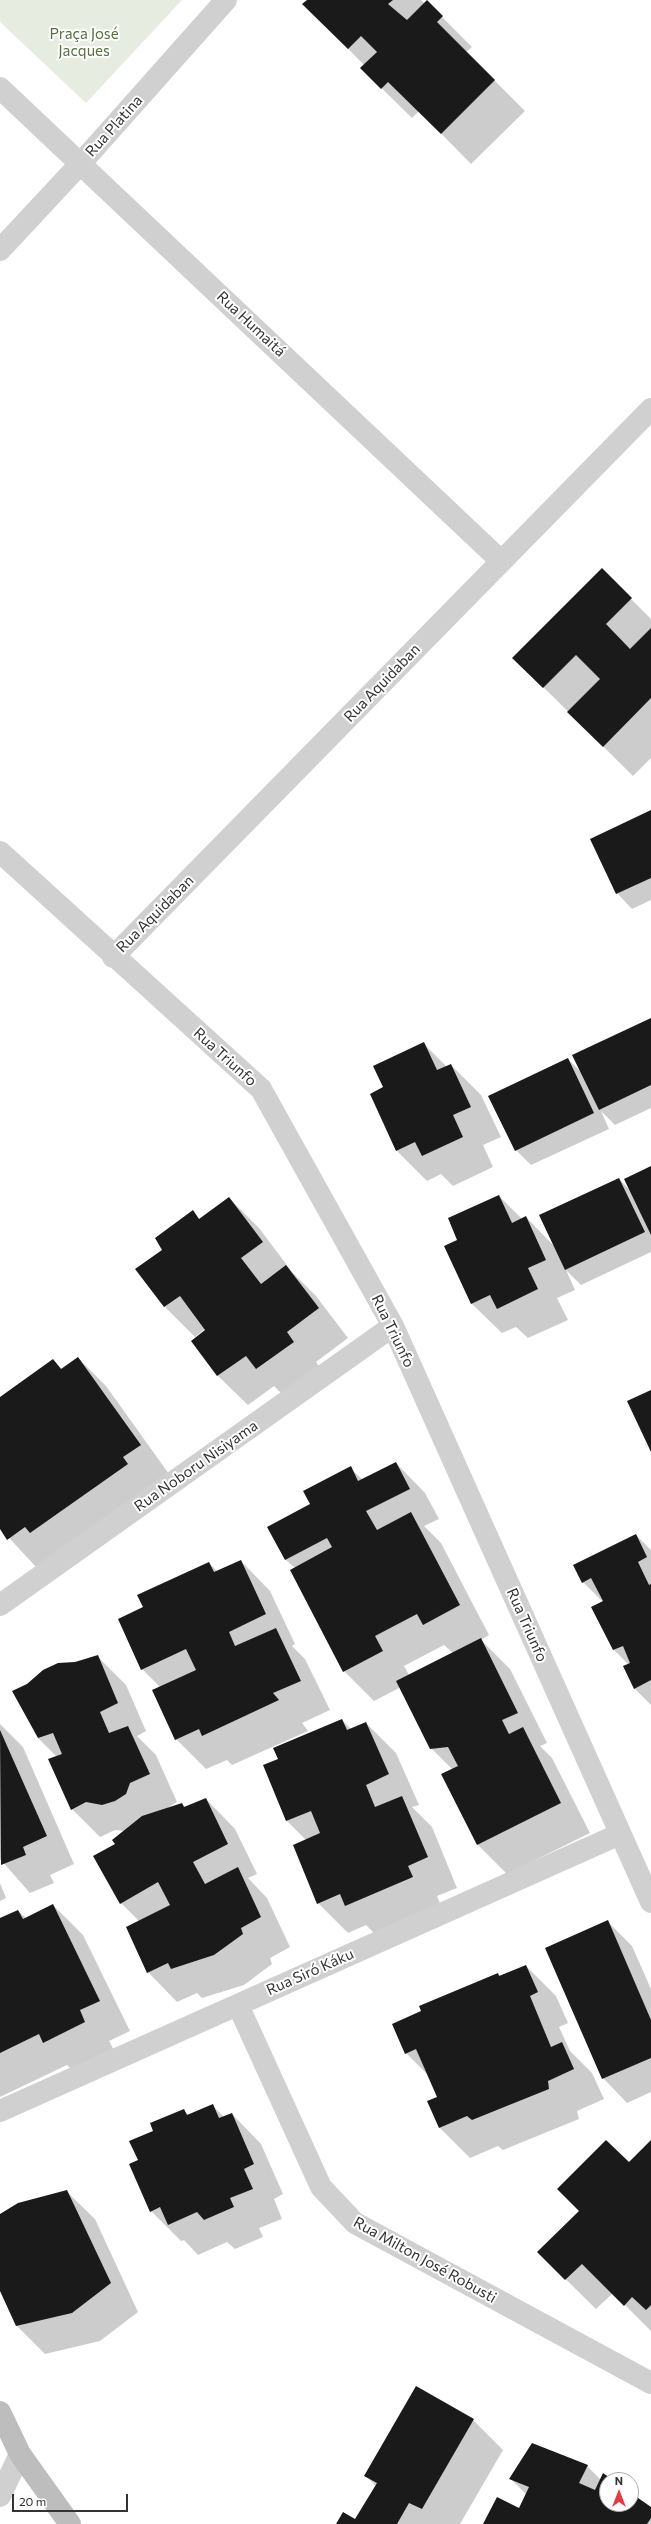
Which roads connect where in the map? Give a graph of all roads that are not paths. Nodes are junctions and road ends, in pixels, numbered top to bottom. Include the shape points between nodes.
1 (226, 0) edge
2 (0, 88) edge
3 (81, 163) junction
4 (0, 250) edge
5 (651, 408) edge
6 (501, 561) junction
7 (0, 852) edge
8 (113, 957) junction
9 (393, 1326) junction
10 (0, 1605) edge
11 (620, 1834) junction
12 (651, 1902) edge
13 (238, 2005) junction
14 (0, 2111) edge
15 (651, 2383) edge
16 (0, 2412) edge
17 (20, 2454) junction
18 (0, 2496) edge
19 (70, 2524) edge

1 - 3 street, Rua Platina
2 - 3 street, Rua Humaitá
3 - 4 street, Rua Platina
3 - 6 street, Rua Humaitá
5 - 6 street, Rua Aquidaban
6 - 8 street, Rua Aquidaban
7 - 8 street, Rua Triunfo
8 - 9 street, Rua Triunfo via 261,1089
9 - 10 street, Rua Noboru Nisiyama
9 - 11 street, Rua Triunfo
11 - 12 street, Rua Triunfo
11 - 13 street, Rua Siró Káku
13 - 14 street, Rua Siró Káku
13 - 15 street, Rua Milton José Robusti via 321,2187 355,2223
16 - 17 street
17 - 18 street
17 - 19 street

